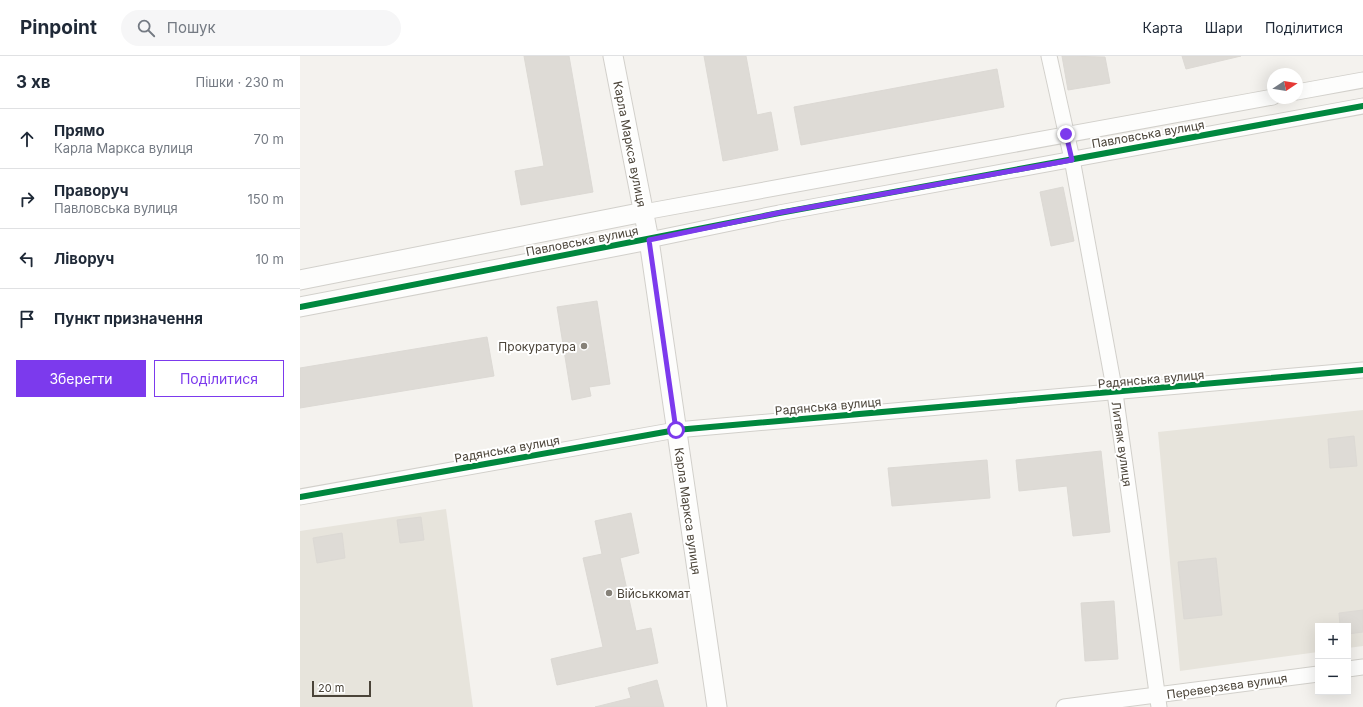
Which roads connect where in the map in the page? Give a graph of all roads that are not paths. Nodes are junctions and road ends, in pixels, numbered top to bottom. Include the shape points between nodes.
1 (612, 56) edge
2 (1050, 56) edge
3 (1363, 80) edge
4 (1303, 91) edge
5 (1267, 98) edge
6 (1363, 106) edge
7 (1066, 134) junction
8 (1072, 160) junction
9 (644, 212) junction
10 (649, 240) junction
11 (300, 280) edge
12 (300, 307) edge
13 (1363, 370) edge
14 (1115, 393) junction
15 (676, 430) junction
16 (300, 497) edge
17 (1363, 667) edge
18 (1351, 669) edge
19 (1315, 675) edge
20 (1158, 702) edge
21 (717, 707) edge
22 (1064, 707) edge

1 - 9 street, Карла Маркса вулиця
2 - 7 street, Литвяк вулиця
3 - 4 street
5 - 7 street, Павловська вулиця
6 - 8 street, Павловська вулиця
7 - 8 street, Литвяк вулиця
7 - 9 street, Павловська вулиця
8 - 10 street, Павловська вулиця via 778,213
8 - 14 street, Литвяк вулиця
9 - 10 street, Карла Маркса вулиця
9 - 11 street, Павловська вулиця
10 - 12 street, Павловська вулиця
10 - 15 street, Карла Маркса вулиця
13 - 14 street, Радянська вулиця
14 - 15 street, Радянська вулиця
14 - 20 street, Литвяк вулиця
15 - 16 street, Радянська вулиця
15 - 21 street, Карла Маркса вулиця
17 - 18 street
19 - 20 street, Переверзєва вулиця
20 - 22 street, Переверзєва вулиця

